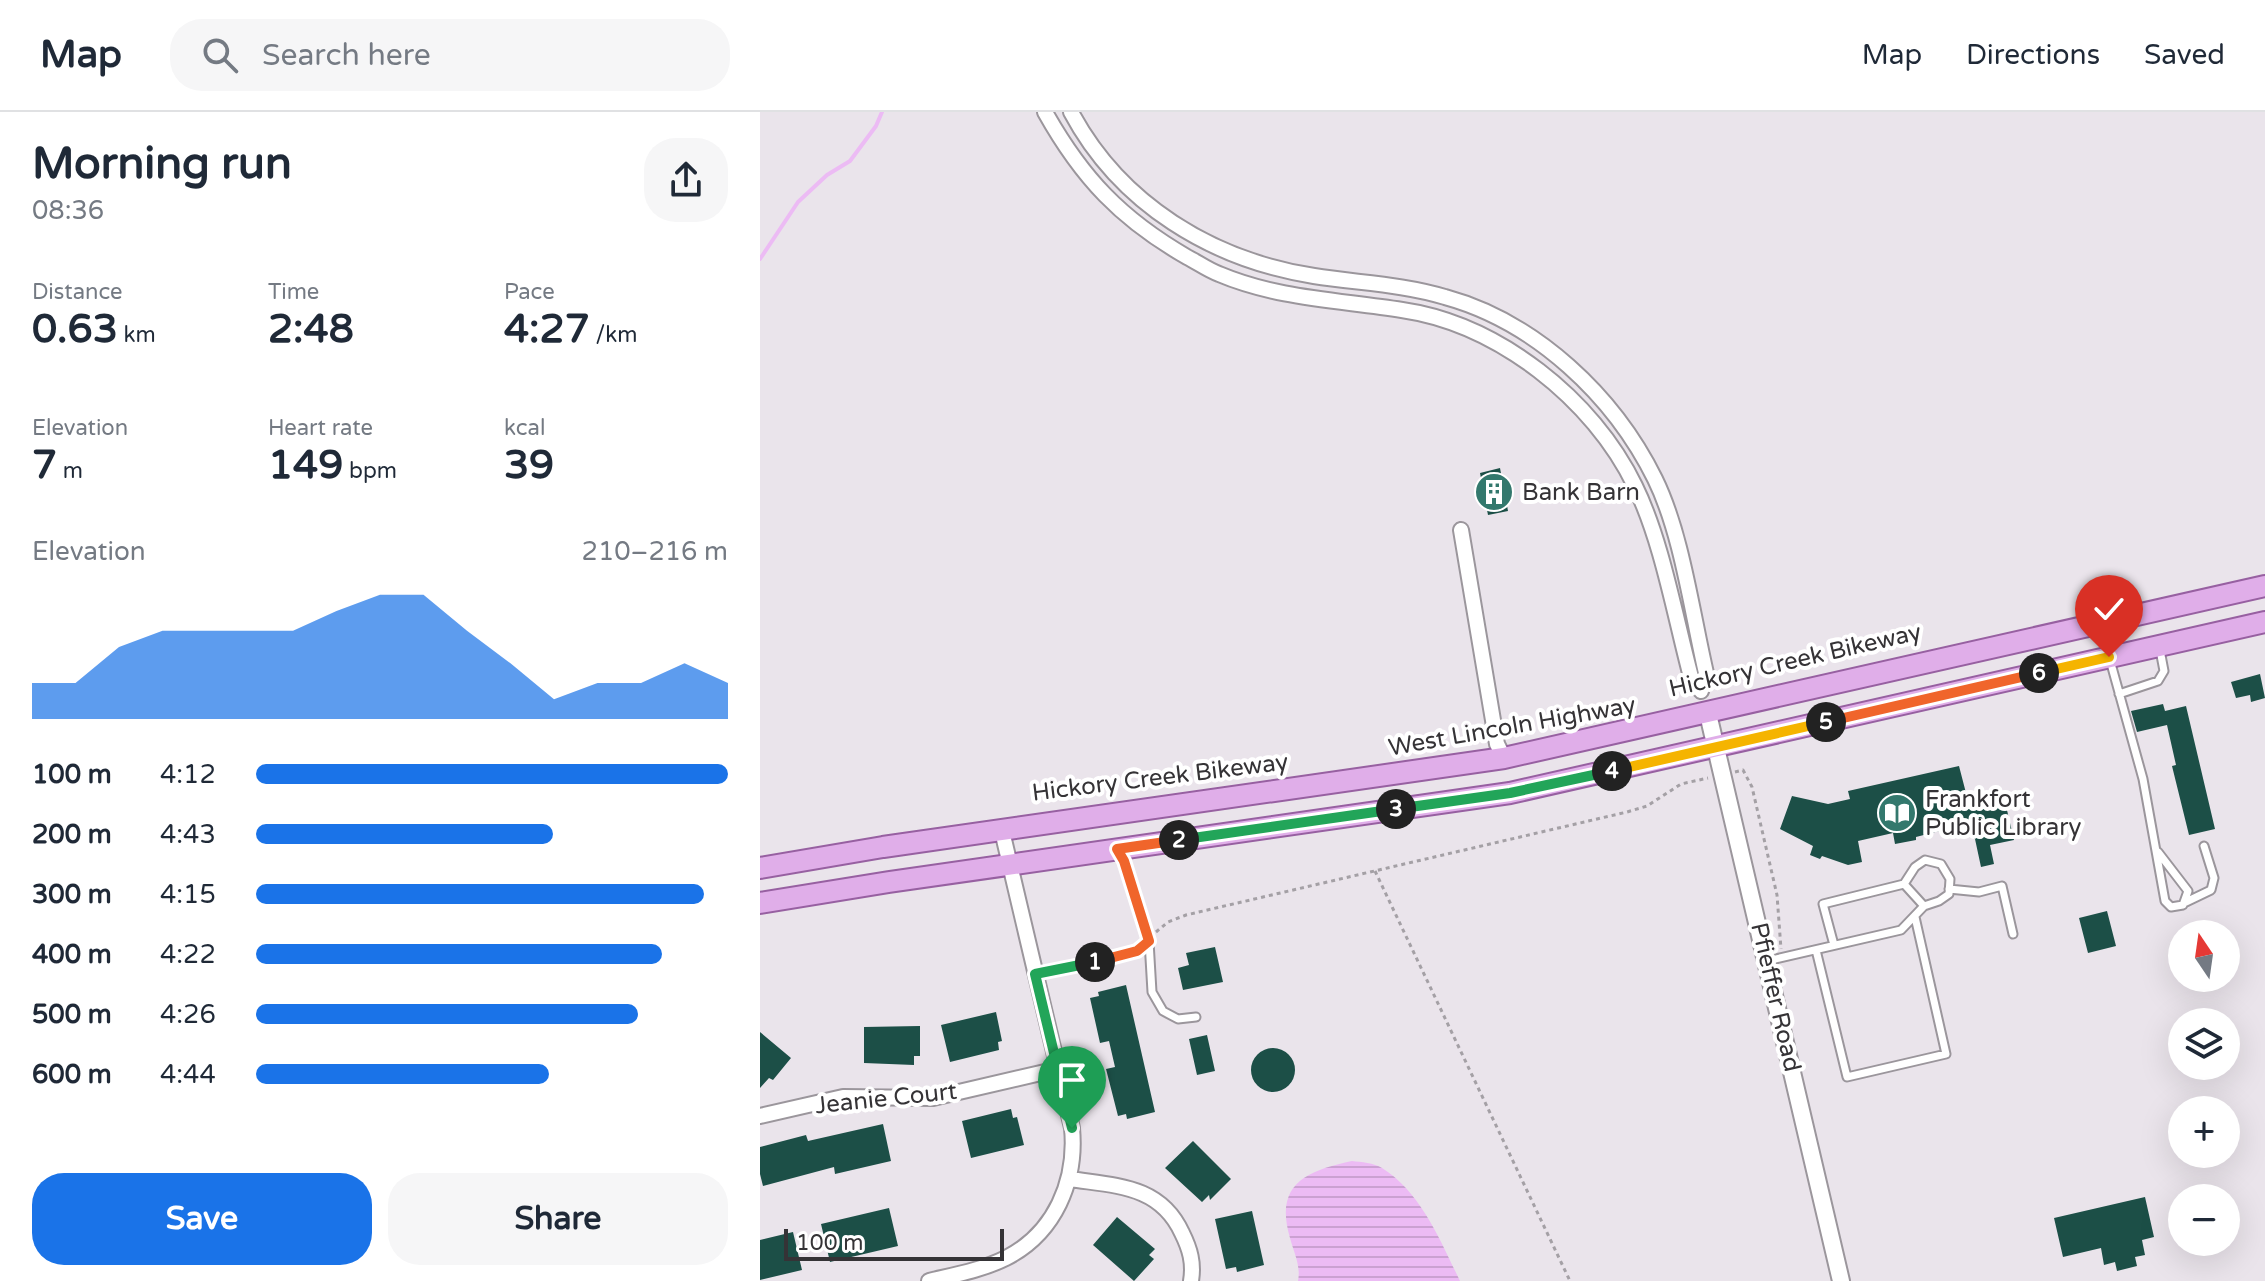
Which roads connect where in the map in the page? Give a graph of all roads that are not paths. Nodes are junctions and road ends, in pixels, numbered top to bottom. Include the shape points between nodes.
1 (1045, 112) edge
2 (1071, 112) edge
3 (1461, 530) dead end
4 (2265, 586) edge
5 (2265, 622) edge
6 (2160, 646) junction
7 (2109, 657) junction
8 (1701, 691) junction
9 (2119, 694) junction
10 (1708, 714) junction
11 (1718, 747) junction
12 (1504, 758) junction
13 (1002, 831) junction
14 (2204, 846) dead end
15 (1117, 849) junction
16 (2158, 852) junction
17 (1010, 864) junction
18 (760, 868) edge
19 (1904, 884) junction
20 (1949, 889) junction
21 (2186, 902) junction
22 (760, 903) edge
23 (1924, 906) junction
24 (1915, 917) junction
25 (2013, 934) dead end
26 (1834, 945) junction
27 (1816, 950) junction
28 (1775, 959) junction
29 (1196, 1017) dead end
30 (1058, 1069) junction
31 (760, 1116) edge
32 (1070, 1179) junction
33 (929, 1281) edge
34 (1191, 1281) edge
35 (1841, 1281) edge

1 - 8 street via 1087,176 1125,216 1218,274 1274,292 1406,310 1452,322 1535,367 1577,403 1635,486 1691,677
2 - 8 street via 1109,168 1143,203 1228,254 1301,273 1448,297 1491,314 1562,361 1599,395 1655,480 1674,531 1706,673
3 - 12 street via 1497,744
4 - 10 main road, West Lincoln Highway
5 - 6 main road
6 - 7 main road
6 - 9 lane via 2164,671 2158,681
7 - 9 lane
7 - 11 main road
8 - 10 street
9 - 16 lane
10 - 11 street, Pfieffer Road
10 - 12 main road, West Lincoln Highway
11 - 15 main road via 1510,793
11 - 28 street, Pfieffer Road
12 - 13 main road, West Lincoln Highway
13 - 17 street
13 - 18 main road, West Lincoln Highway
14 - 21 lane via 2214,878 2211,890
15 - 17 main road
15 - 29 lane via 1149,941 1152,992 1163,1011 1178,1019
16 - 21 lane via 2188,891
16 - 21 lane via 2165,901 2171,907
17 - 22 main road
17 - 30 street
19 - 20 lane via 1925,860 1941,864 1950,879
19 - 23 lane
19 - 26 lane via 1823,904
20 - 23 lane via 1939,901
20 - 25 lane via 1979,892 2002,886
23 - 24 lane
24 - 26 lane via 1901,930
24 - 27 lane via 1946,1054 1847,1077
26 - 27 lane
27 - 28 lane
28 - 35 street, Pfieffer Road
30 - 31 street, Jeanie Court via 933,1098 843,1097
30 - 32 street via 1072,1128
32 - 33 street via 1044,1228 1020,1249 995,1263
32 - 34 street via 1123,1187 1163,1203 1188,1245

